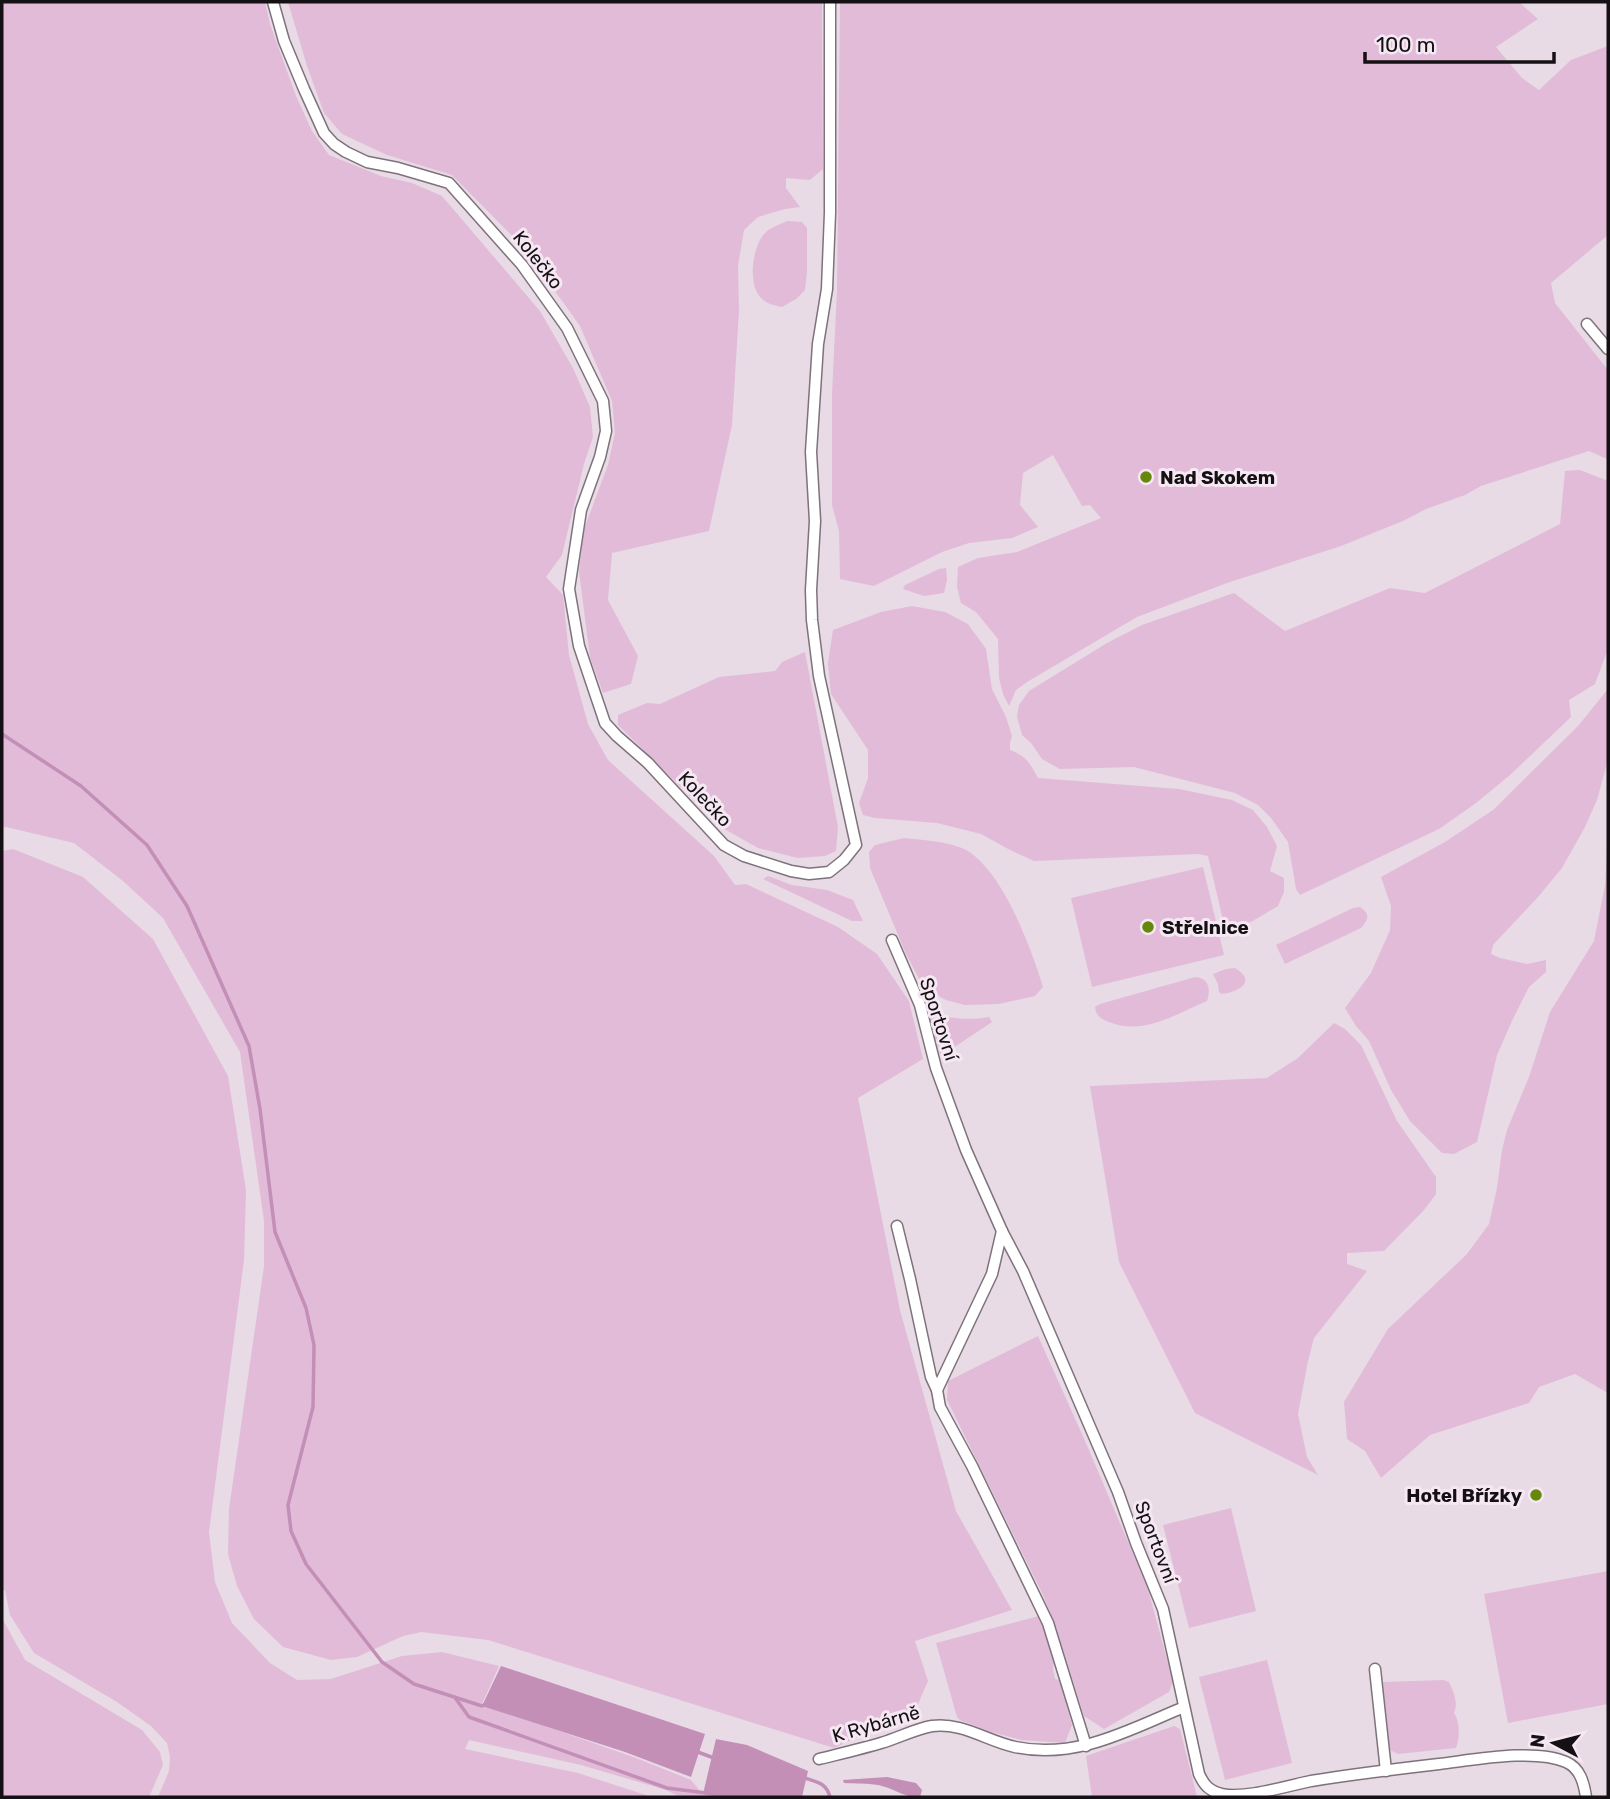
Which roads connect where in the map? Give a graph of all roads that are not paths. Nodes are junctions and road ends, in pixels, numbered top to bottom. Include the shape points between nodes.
1 (273, 2) edge
2 (830, 2) edge
3 (1587, 324) dead end
4 (1608, 349) edge
5 (892, 940) dead end
6 (897, 1226) dead end
7 (1002, 1231) junction
8 (937, 1390) junction
9 (1375, 1669) dead end
10 (1184, 1707) junction
11 (1086, 1746) junction
12 (819, 1759) dead end
13 (1386, 1770) junction
14 (1586, 1797) edge

1 - 2 street, Kolečko via 284,41 324,133 334,144 367,162 449,183 522,265 567,328 603,401 606,431 581,510 569,589 579,646 606,723 724,845 767,864 809,874 829,872 856,845 819,676 811,590 815,521 811,452 830,213
3 - 4 street
5 - 7 street, Sportovní via 920,1004 936,1068 966,1150
6 - 8 street
7 - 8 street via 992,1274
7 - 10 street, Sportovní via 1118,1492 1163,1609
8 - 11 street via 940,1407 1048,1623
9 - 13 street
10 - 11 street, K Rybárně
10 - 13 street, Sportovní via 1199,1774 1214,1792 1238,1795
11 - 12 street, K Rybárně via 1031,1750 956,1727 932,1726
13 - 14 street, Sportovní via 1544,1756 1567,1762 1580,1773

